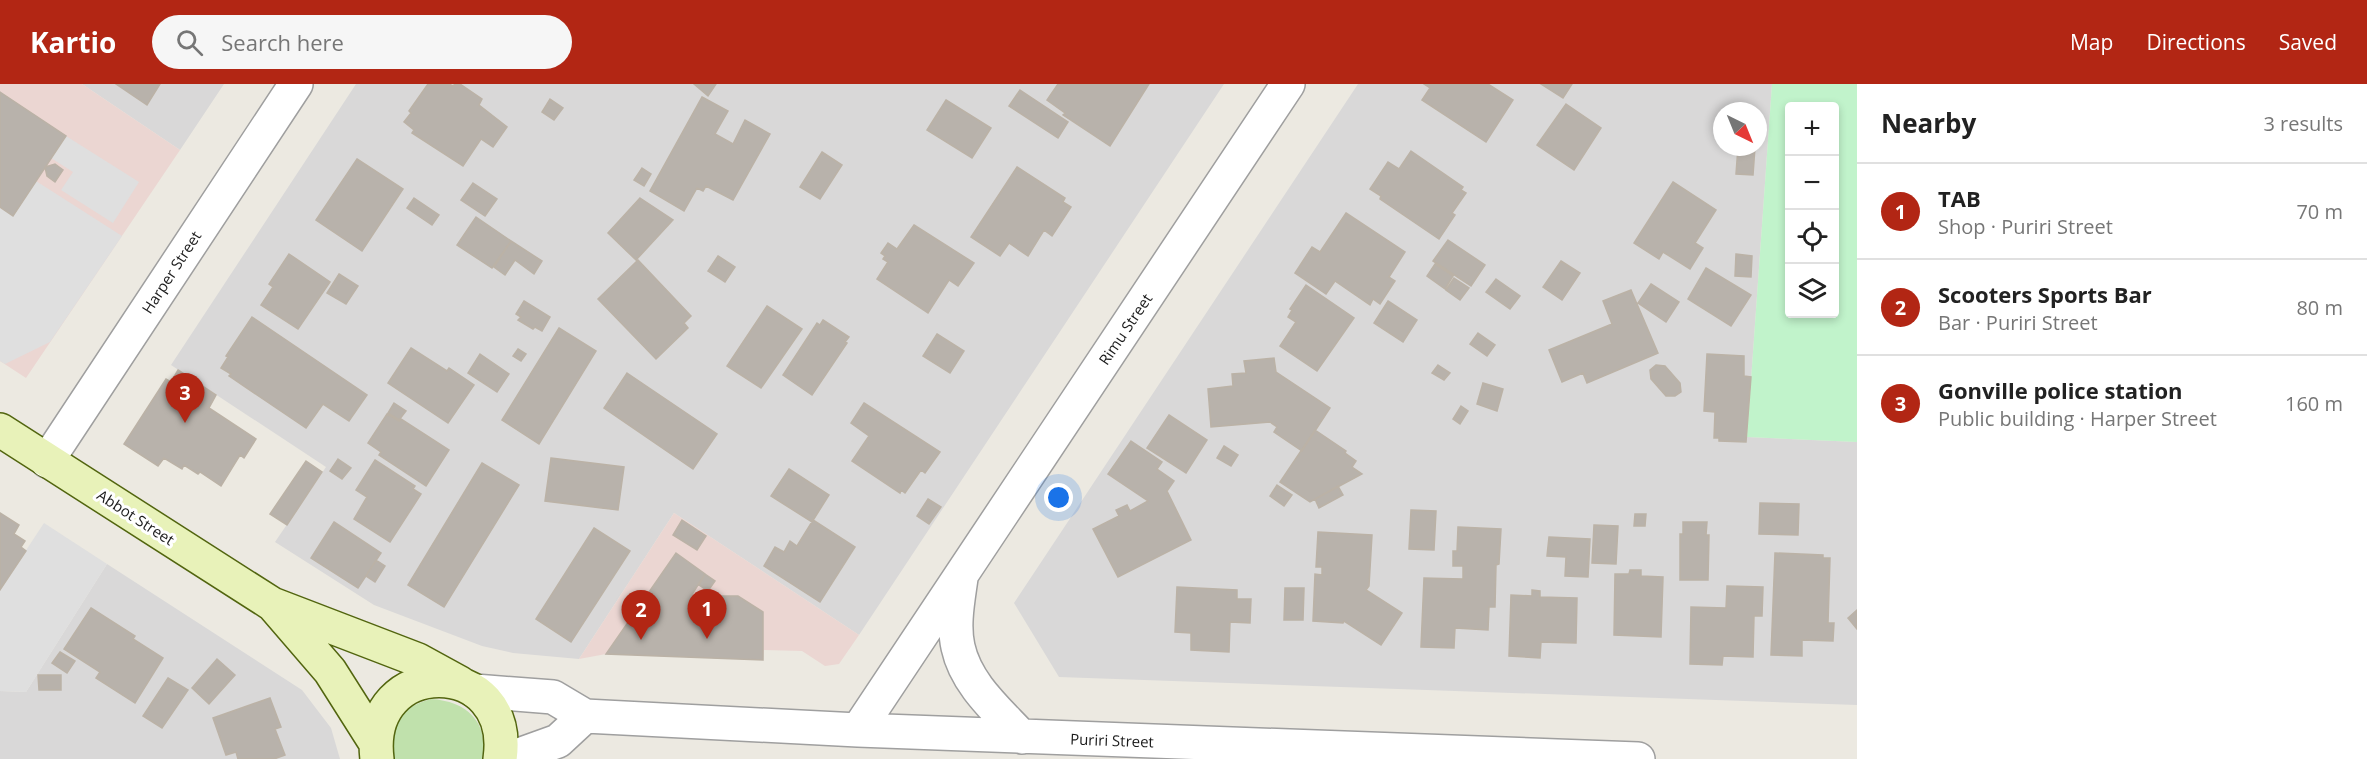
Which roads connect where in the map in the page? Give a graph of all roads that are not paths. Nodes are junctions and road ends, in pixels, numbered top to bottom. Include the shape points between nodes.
1 (296, 84) edge
2 (1288, 84) edge
3 (0, 430) edge
4 (47, 460) junction
5 (962, 573) junction
6 (273, 604) junction
7 (468, 687) junction
8 (585, 716) junction
9 (858, 730) junction
10 (1022, 736) junction
11 (376, 750) edge
12 (500, 759) edge
13 (508, 759) edge
14 (1638, 759) edge

1 - 4 street, Harper Street
2 - 5 street, Rimu Street
3 - 4 street, Abbot Street
4 - 6 street, Abbot Street
5 - 9 street, Rimu Street
5 - 10 street, Rimu Street via 957,647 968,676
6 - 7 street, Abbot Street via 418,660
6 - 11 street, Abbot Street via 330,671
7 - 8 street, Puriri Street via 553,697
7 - 11 street via 439,679 403,691 379,722
7 - 12 street via 488,704 499,723
8 - 9 street, Puriri Street
8 - 13 street via 558,741
9 - 10 street, Puriri Street
10 - 14 street, Puriri Street

